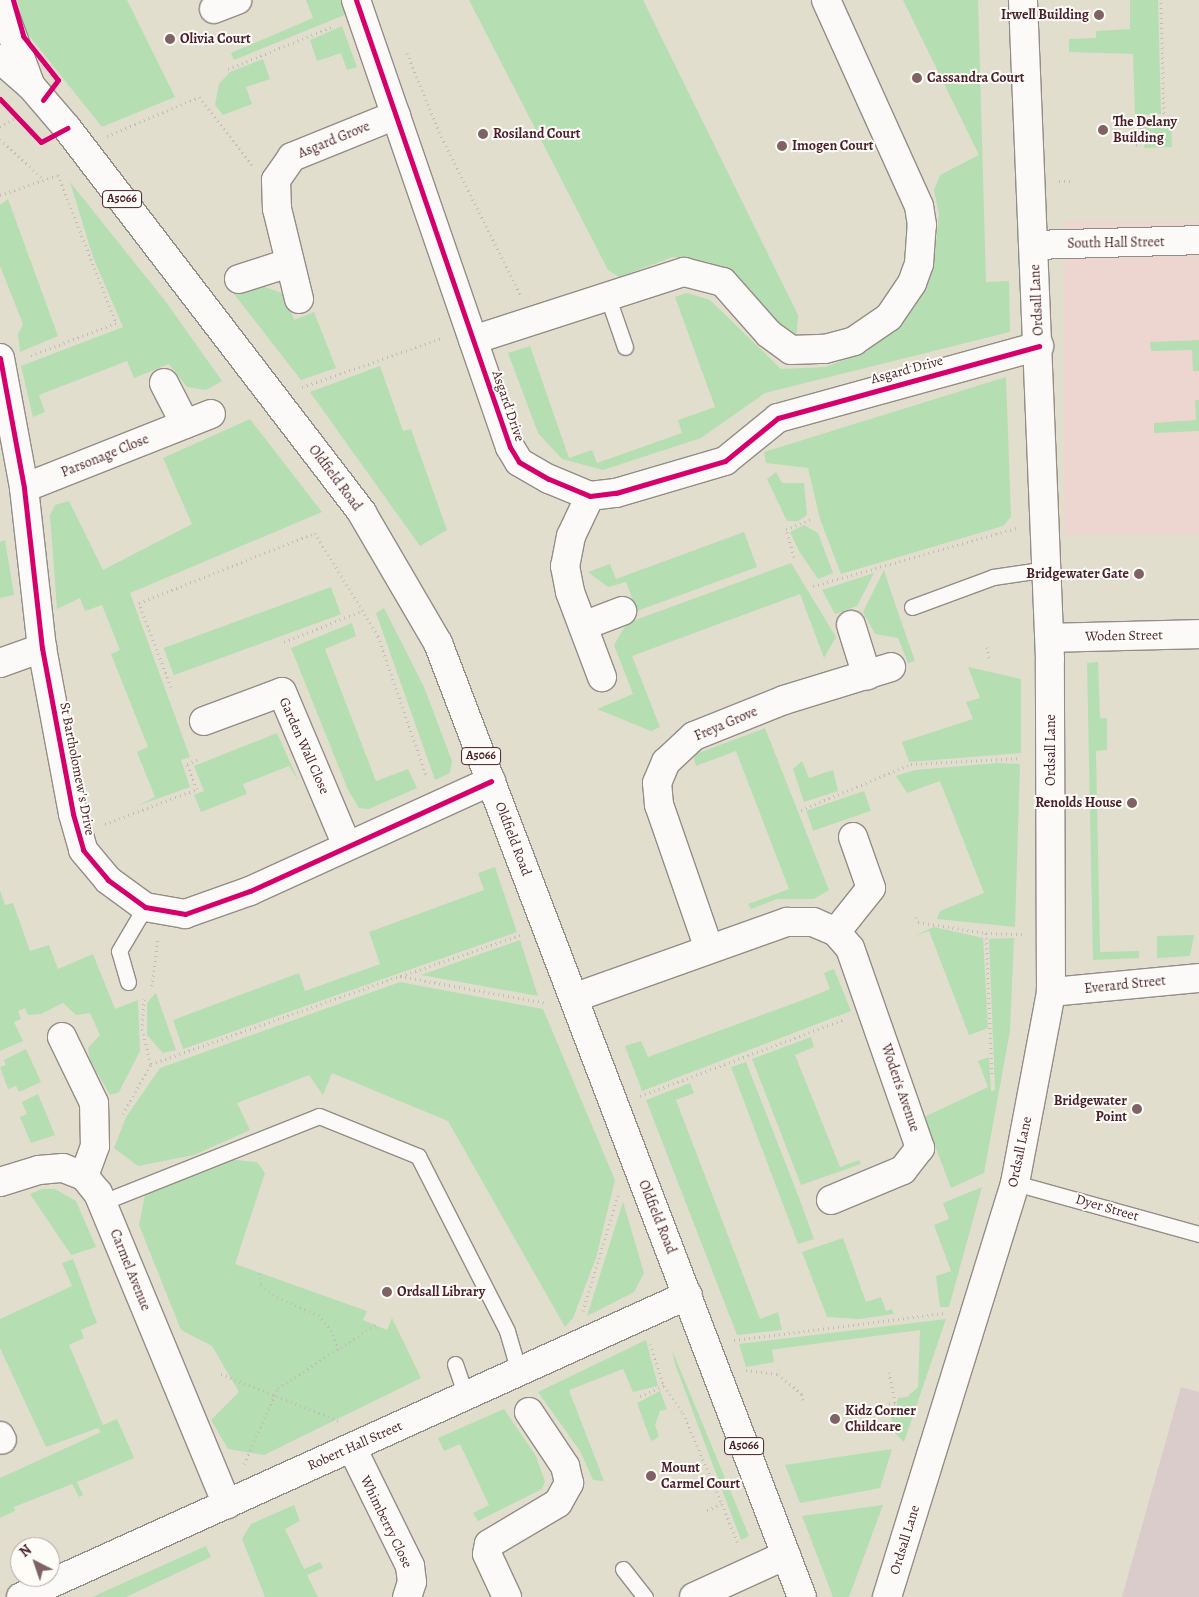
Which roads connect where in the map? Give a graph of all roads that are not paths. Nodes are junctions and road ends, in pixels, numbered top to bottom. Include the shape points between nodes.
1 (356, 0) edge
2 (826, 0) edge
3 (1023, 0) edge
4 (0, 2) edge
5 (0, 59) edge
6 (31, 86) junction
7 (396, 114) junction
8 (1199, 240) edge
9 (1034, 245) junction
10 (289, 263) junction
11 (239, 279) dead end
12 (607, 295) junction
13 (299, 299) dead end
14 (461, 338) junction
15 (1039, 346) junction
16 (625, 347) dead end
17 (12, 358) edge
18 (164, 383) dead end
19 (211, 414) dead end
20 (185, 424) junction
21 (24, 488) junction
22 (590, 496) junction
23 (1048, 568) junction
24 (912, 607) dead end
25 (622, 611) dead end
26 (851, 625) dead end
27 (583, 626) junction
28 (1199, 634) edge
29 (1050, 638) junction
30 (42, 648) junction
31 (0, 663) edge
32 (602, 677) dead end
33 (204, 721) dead end
34 (491, 780) junction
35 (853, 837) dead end
36 (347, 846) junction
37 (152, 918) junction
38 (836, 932) junction
39 (709, 949) junction
40 (1199, 978) edge
41 (128, 982) dead end
42 (1051, 992) junction
43 (576, 997) junction
44 (62, 1037) dead end
45 (84, 1176) junction
46 (0, 1182) edge
47 (1015, 1183) junction
48 (831, 1200) dead end
49 (103, 1202) junction
50 (1199, 1234) edge
51 (688, 1294) junction
52 (455, 1364) dead end
53 (519, 1372) junction
54 (466, 1396) junction
55 (529, 1412) dead end
56 (352, 1448) junction
57 (227, 1504) junction
58 (786, 1555) junction
59 (623, 1569) dead end
60 (57, 1590) edge
61 (21, 1597) edge
62 (407, 1597) edge
63 (506, 1597) edge
64 (645, 1597) edge
65 (694, 1597) edge
66 (802, 1597) edge
67 (887, 1597) edge

1 - 7 street, Asgard Drive
2 - 12 street via 919,206 922,225 919,264 902,300 889,317 860,338 812,351 791,350 769,334 734,290 710,276 671,273
3 - 9 street, Ordsall Lane
4 - 6 street, Oldfield Road / A5066
5 - 6 street, Oldfield Road / A5066
6 - 34 street, Oldfield Road / A5066 via 177,269 383,544 438,643
7 - 10 street, Asgard Grove via 292,157 283,168 276,180 277,208
7 - 14 street, Asgard Drive
8 - 9 street, South Hall Street
9 - 15 street, Ordsall Lane
10 - 11 street
10 - 13 street, Asgard Grove
12 - 14 street
12 - 16 lane
14 - 22 street, Asgard Drive via 519,462
15 - 22 street, Asgard Drive via 778,418 724,461 616,493
15 - 23 street, Ordsall Lane
17 - 21 street, St Bartholomew's Drive
18 - 20 street
19 - 20 street, Parsonage Close
20 - 21 street, Parsonage Close
21 - 30 street, St Bartholomew's Drive
22 - 27 street via 571,536 565,566
23 - 24 lane via 993,577
23 - 29 street, Ordsall Lane
25 - 27 street
26 - 39 street, Freya Grove via 879,672 784,700 694,736 666,762 657,783 659,805
27 - 32 street
28 - 29 street, Woden Street
29 - 42 street, Ordsall Lane
30 - 31 street
30 - 37 street, St Bartholomew's Drive via 83,850 108,880
33 - 36 street, Garden Wall Close via 282,692
34 - 36 street, St Bartholomew's Drive
34 - 43 street, Oldfield Road / A5066
35 - 38 street via 871,888
36 - 37 street, St Bartholomew's Drive via 216,905 185,914
37 - 41 lane via 119,951
38 - 39 street, Woden's Avenue via 813,922 787,922
38 - 48 street, Woden's Avenue via 850,948 920,1148 903,1170
39 - 43 street, Woden's Avenue
40 - 42 street, Everard Street
42 - 47 street, Ordsall Lane
43 - 51 street, Oldfield Road / A5066
44 - 45 street via 94,1103 95,1146
45 - 46 street via 51,1168
45 - 49 street, Carmel Avenue
47 - 50 lane, Dyer Street
47 - 67 street, Ordsall Lane
49 - 53 lane via 319,1116 409,1152 418,1156 498,1314
49 - 57 street, Carmel Avenue
51 - 53 street, Robert Hall Street
51 - 58 street, Oldfield Road / A5066
52 - 54 lane
53 - 54 street, Robert Hall Street
54 - 56 street, Robert Hall Street
55 - 63 street via 565,1466 569,1483 558,1503 489,1544 487,1554
56 - 57 street, Robert Hall Street
56 - 62 street, Whimberry Close via 410,1566 412,1582
57 - 60 street, Robert Hall Street
58 - 65 street
58 - 66 street, Oldfield Road / A5066
59 - 64 lane
60 - 61 street, Robert Hall Street

